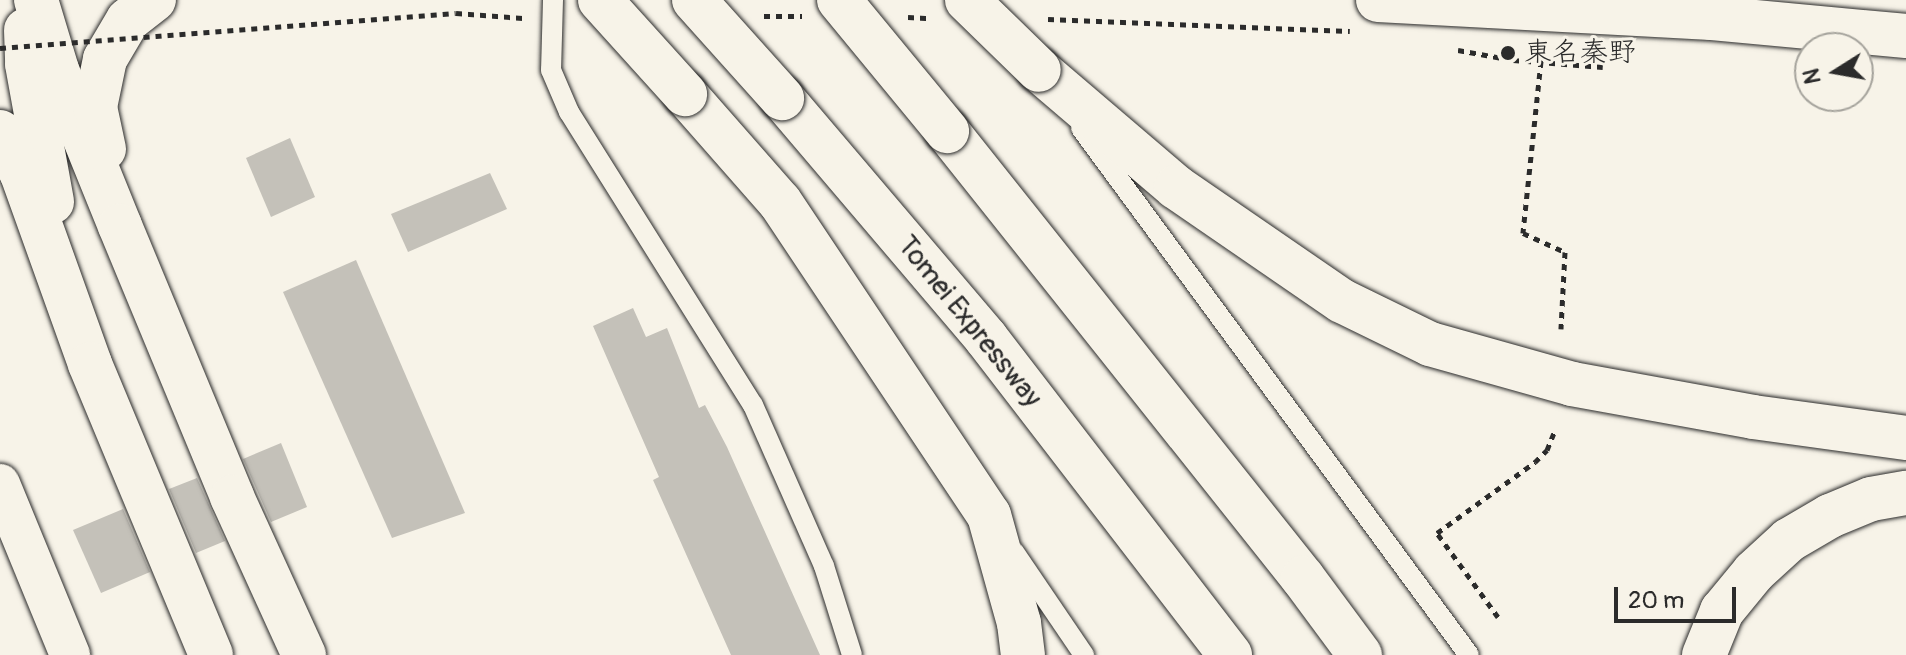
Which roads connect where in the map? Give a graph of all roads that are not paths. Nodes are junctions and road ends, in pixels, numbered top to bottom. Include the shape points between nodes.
1 (27, 0) edge
2 (36, 0) edge
3 (154, 0) edge
4 (553, 0) edge
5 (600, 0) edge
6 (694, 0) edge
7 (839, 0) edge
8 (967, 0) edge
9 (1378, 0) edge
10 (1906, 36) edge
11 (1039, 70) junction
12 (0, 132) edge
13 (120, 226) junction
14 (90, 364) junction
15 (1906, 438) edge
16 (0, 484) edge
17 (1906, 493) edge
18 (989, 515) junction
19 (70, 655) edge
20 (211, 655) edge
21 (304, 655) edge
22 (852, 655) edge
23 (1023, 655) edge
24 (1084, 655) edge
25 (1230, 655) edge
26 (1360, 655) edge
27 (1469, 655) edge
28 (1704, 655) edge

1 - 14 main road via 27,64 34,107 67,281
2 - 13 main road via 57,70
3 - 13 main road via 128,20 105,59 95,107
4 - 22 lane via 551,70 569,112 753,405 824,566
5 - 18 main road, bridge via 780,202
6 - 25 main road, Tomei Expressway, bridge via 986,338
7 - 26 main road, bridge
8 - 11 main road, bridge
9 - 10 main road via 1712,18
11 - 15 main road via 1176,187 1342,301 1430,344 1572,384
11 - 27 lane
12 - 14 main road via 22,174
13 - 21 main road
14 - 20 main road
16 - 19 street
17 - 28 main road via 1871,499 1789,540 1722,611
18 - 23 main road
18 - 24 lane

